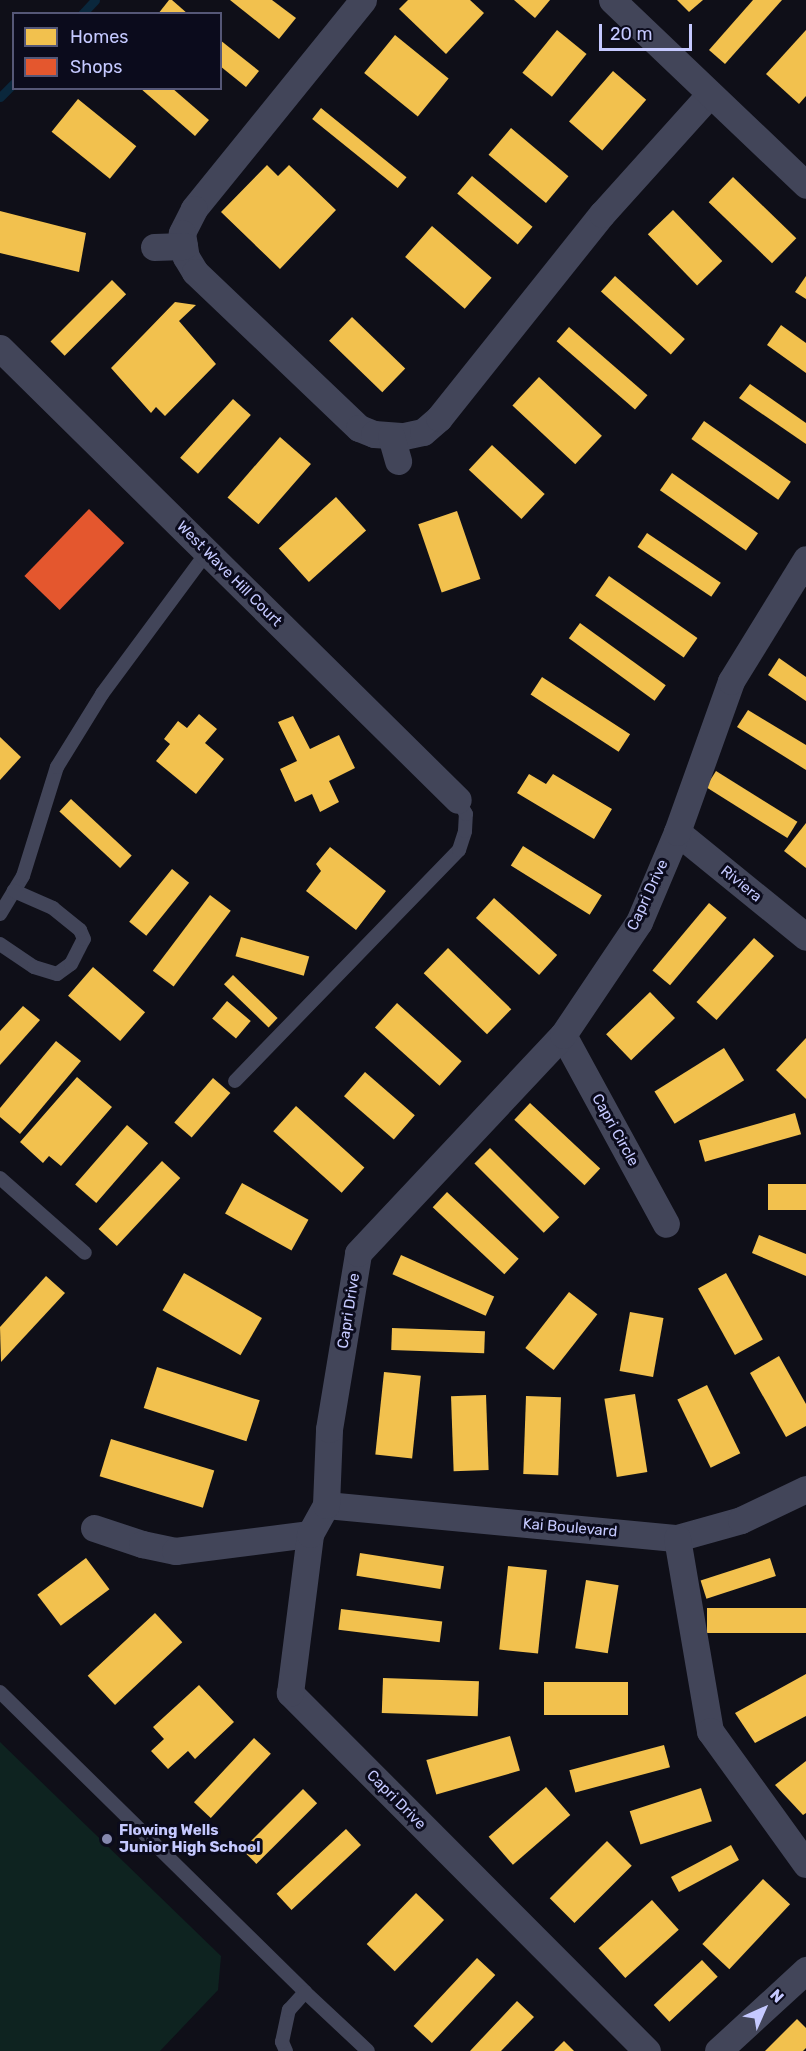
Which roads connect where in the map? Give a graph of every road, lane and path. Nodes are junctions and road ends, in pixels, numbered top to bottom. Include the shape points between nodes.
1 (363, 0) edge
2 (612, 0) edge
3 (710, 94) junction
4 (806, 184) edge
5 (184, 246) junction
6 (154, 248) dead end
7 (0, 348) edge
8 (207, 552) junction
9 (806, 559) edge
10 (458, 800) joint
11 (677, 832) junction
12 (14, 891) junction
13 (0, 914) edge
14 (806, 937) edge
15 (0, 944) edge
16 (563, 1035) junction
17 (235, 1081) dead end
18 (0, 1178) edge
19 (666, 1224) dead end
20 (85, 1253) dead end
21 (806, 1489) edge
22 (326, 1505) junction
23 (94, 1528) dead end
24 (310, 1534) junction
25 (677, 1538) junction
26 (0, 1692) edge
27 (806, 1864) edge
28 (806, 1970) edge
29 (305, 1992) junction
30 (286, 2051) edge
31 (368, 2051) edge
32 (647, 2051) edge
33 (718, 2051) edge

1 - 5 street via 194,209 182,233
2 - 3 street
3 - 4 street
3 - 5 street via 602,214 439,418 395,449 358,428 195,272
5 - 6 street
7 - 8 street, West Wave Hill Court
8 - 10 street, West Wave Hill Court
8 - 12 lane via 102,694 57,767 23,876
9 - 11 street, Capri Drive via 731,681
10 - 17 lane via 466,814 459,850
11 - 14 street, Riviera
11 - 16 street, Capri Drive via 639,922
12 - 13 lane
12 - 15 lane via 53,908 80,930 84,939 71,964 57,974 34,967
16 - 19 street, Capri Circle
16 - 22 street, Capri Drive via 358,1253 329,1429
18 - 20 lane
21 - 25 street, Kai Boulevard via 741,1520
22 - 24 street, Capri Drive
22 - 25 street, Kai Boulevard
23 - 24 street via 176,1551
24 - 32 street, Capri Drive via 290,1693
25 - 27 street via 711,1731
26 - 29 lane
28 - 33 street
29 - 30 lane via 289,2010 282,2042
29 - 31 lane

